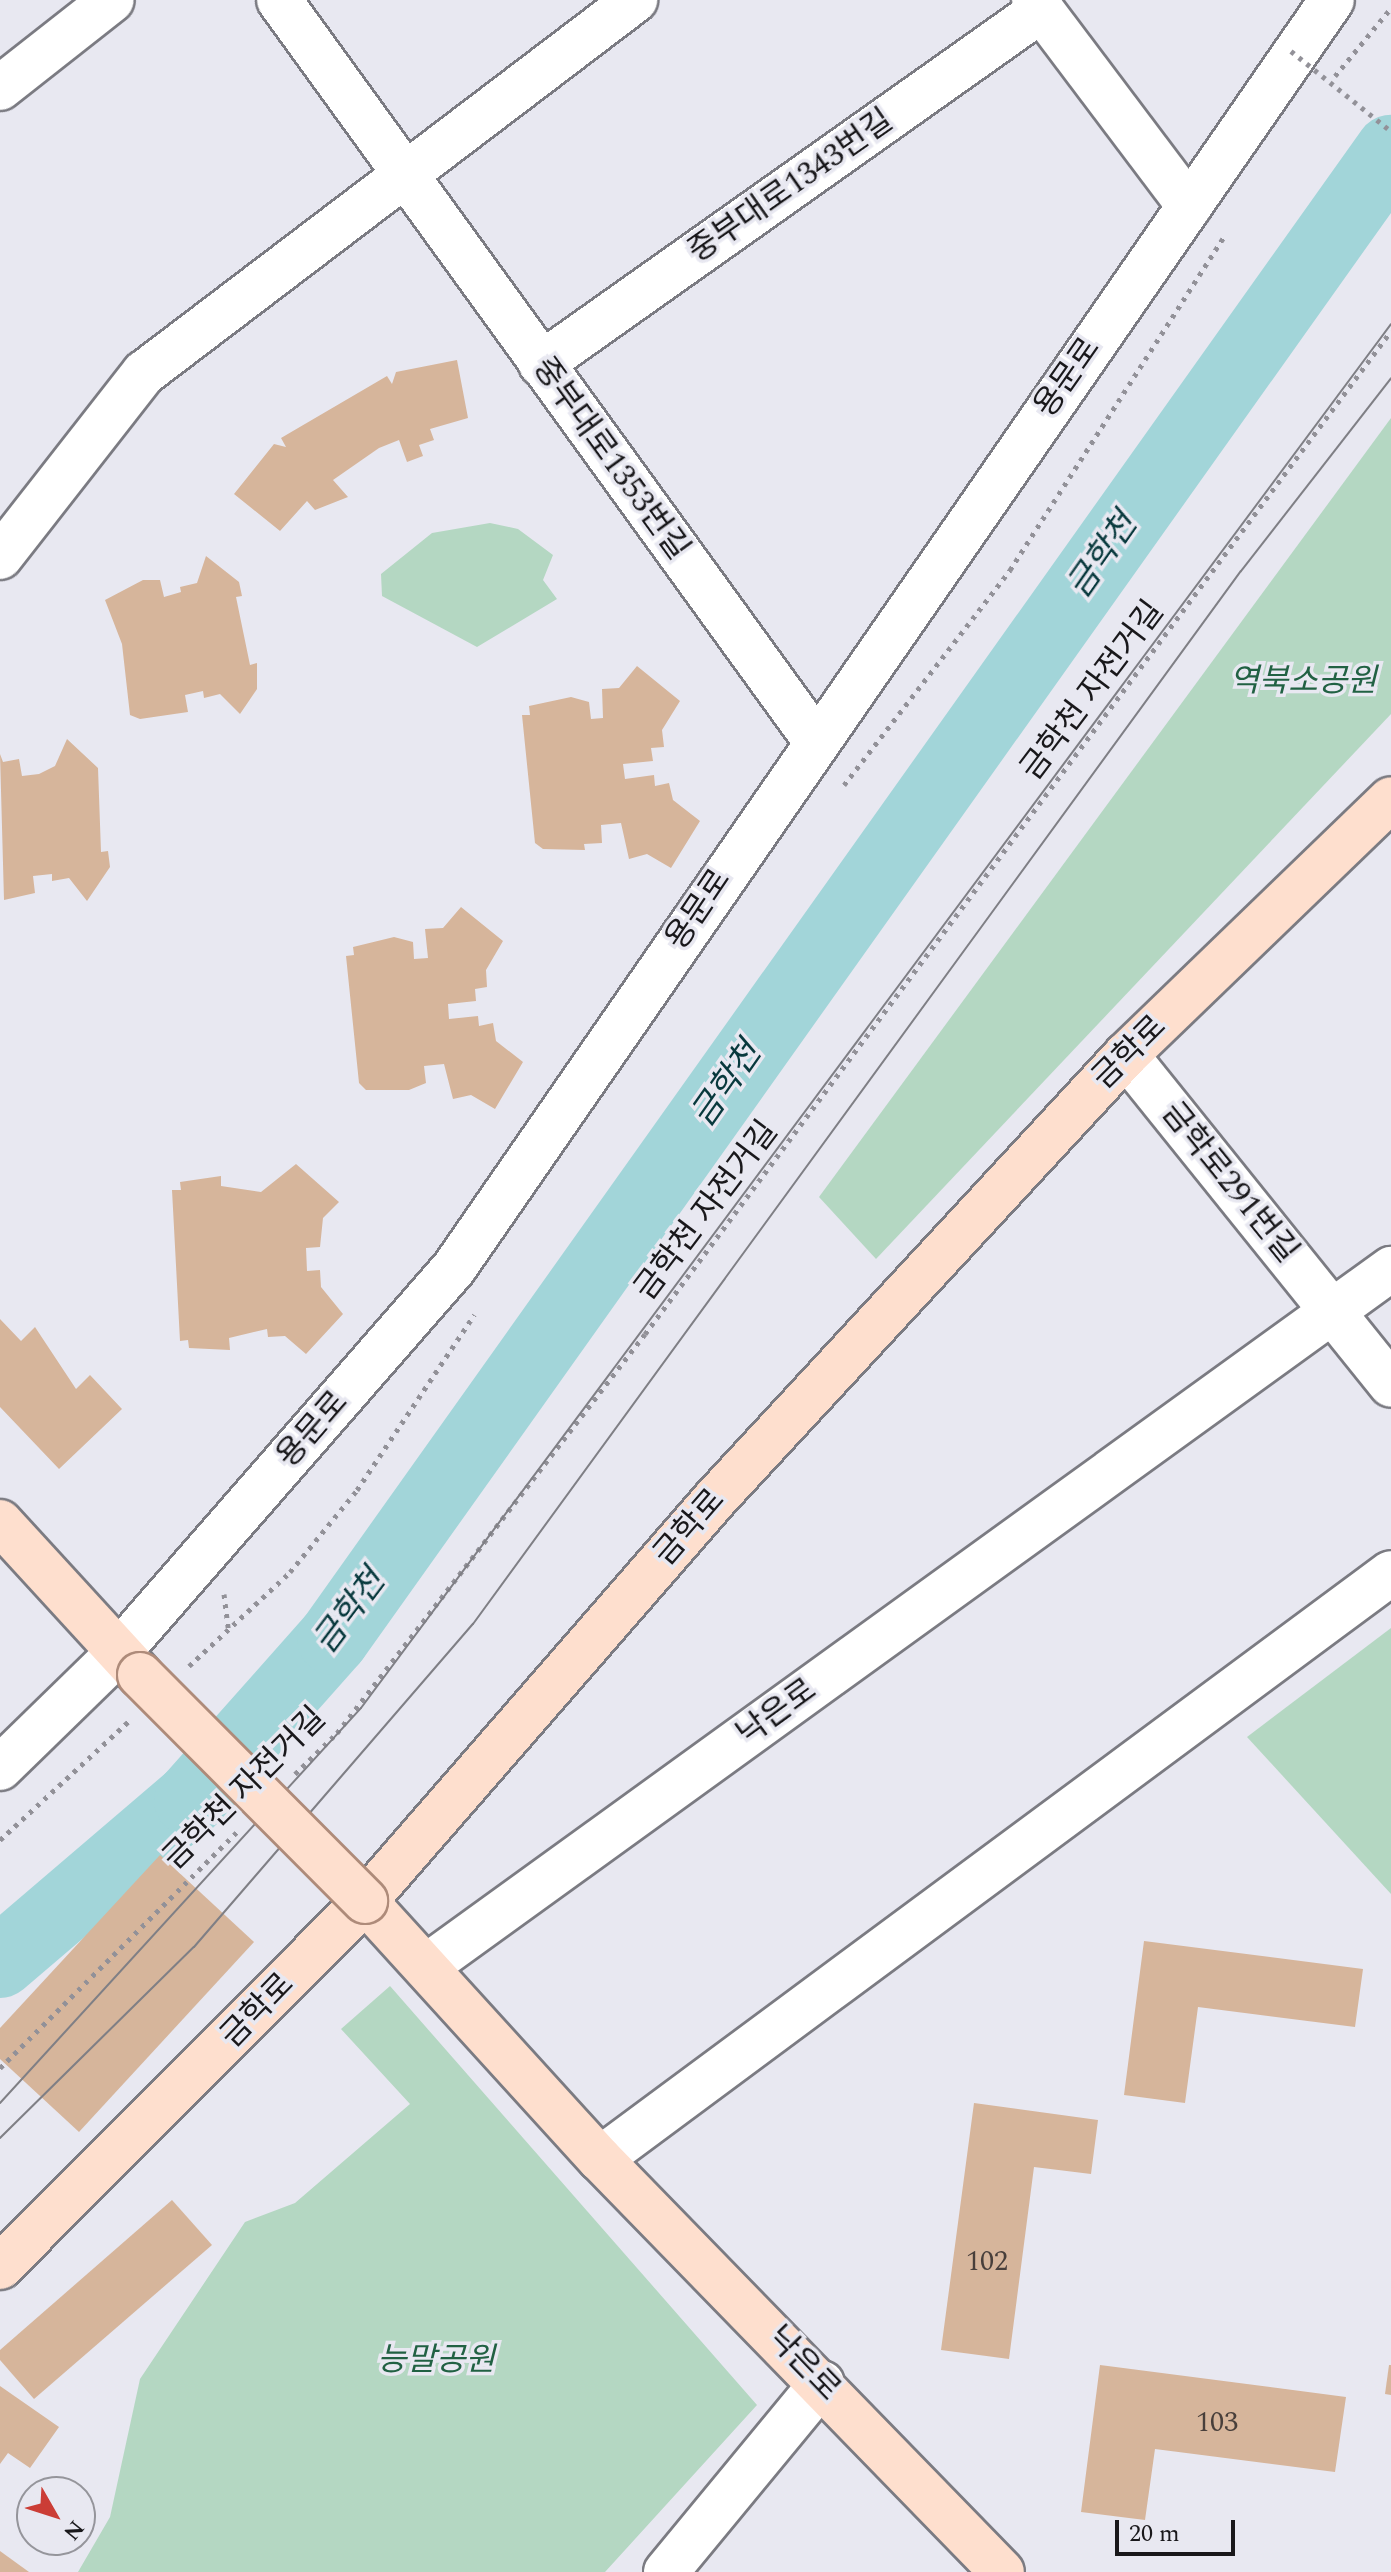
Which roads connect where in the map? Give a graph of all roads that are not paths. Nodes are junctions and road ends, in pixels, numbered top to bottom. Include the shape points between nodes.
1 (112, 0) edge
2 (279, 0) edge
3 (635, 0) edge
4 (1332, 0) edge
5 (1038, 5) edge
6 (0, 88) edge
7 (405, 178) junction
8 (1189, 206) junction
9 (541, 364) junction
10 (0, 557) edge
11 (815, 740) junction
12 (1391, 799) edge
13 (1126, 1055) junction
14 (1391, 1269) edge
15 (1333, 1311) junction
16 (1391, 1385) edge
17 (0, 1522) edge
18 (1391, 1573) edge
19 (129, 1664) junction
20 (0, 1768) edge
21 (365, 1901) junction
22 (427, 1966) junction
23 (600, 2159) junction
24 (0, 2267) edge
25 (822, 2383) junction
26 (666, 2572) edge
27 (1002, 2572) edge

1 - 6 street
2 - 7 street, 중부대로1353번길
3 - 7 street
4 - 8 street, 용문로 via 1291,51
5 - 8 street, 중부대로1343번길
5 - 9 street, 중부대로1343번길
7 - 9 street, 중부대로1353번길
7 - 10 street via 144,373
8 - 11 street, 용문로
9 - 11 street, 중부대로1353번길
11 - 19 street, 용문로 via 454,1268
12 - 13 main road, 금학로
13 - 15 street, 금학로291번길
13 - 21 main road, 금학로 via 715,1499
14 - 15 street
15 - 16 street, 금학로291번길
15 - 22 street, 낙은로
17 - 19 main road, 낙은로
18 - 23 street
19 - 20 street, 용문로
19 - 21 main road, 낙은로, bridge
21 - 22 main road, 낙은로
21 - 24 main road, 금학로
22 - 23 main road, 낙은로
23 - 25 main road, 낙은로
25 - 26 street
25 - 27 main road, 낙은로

